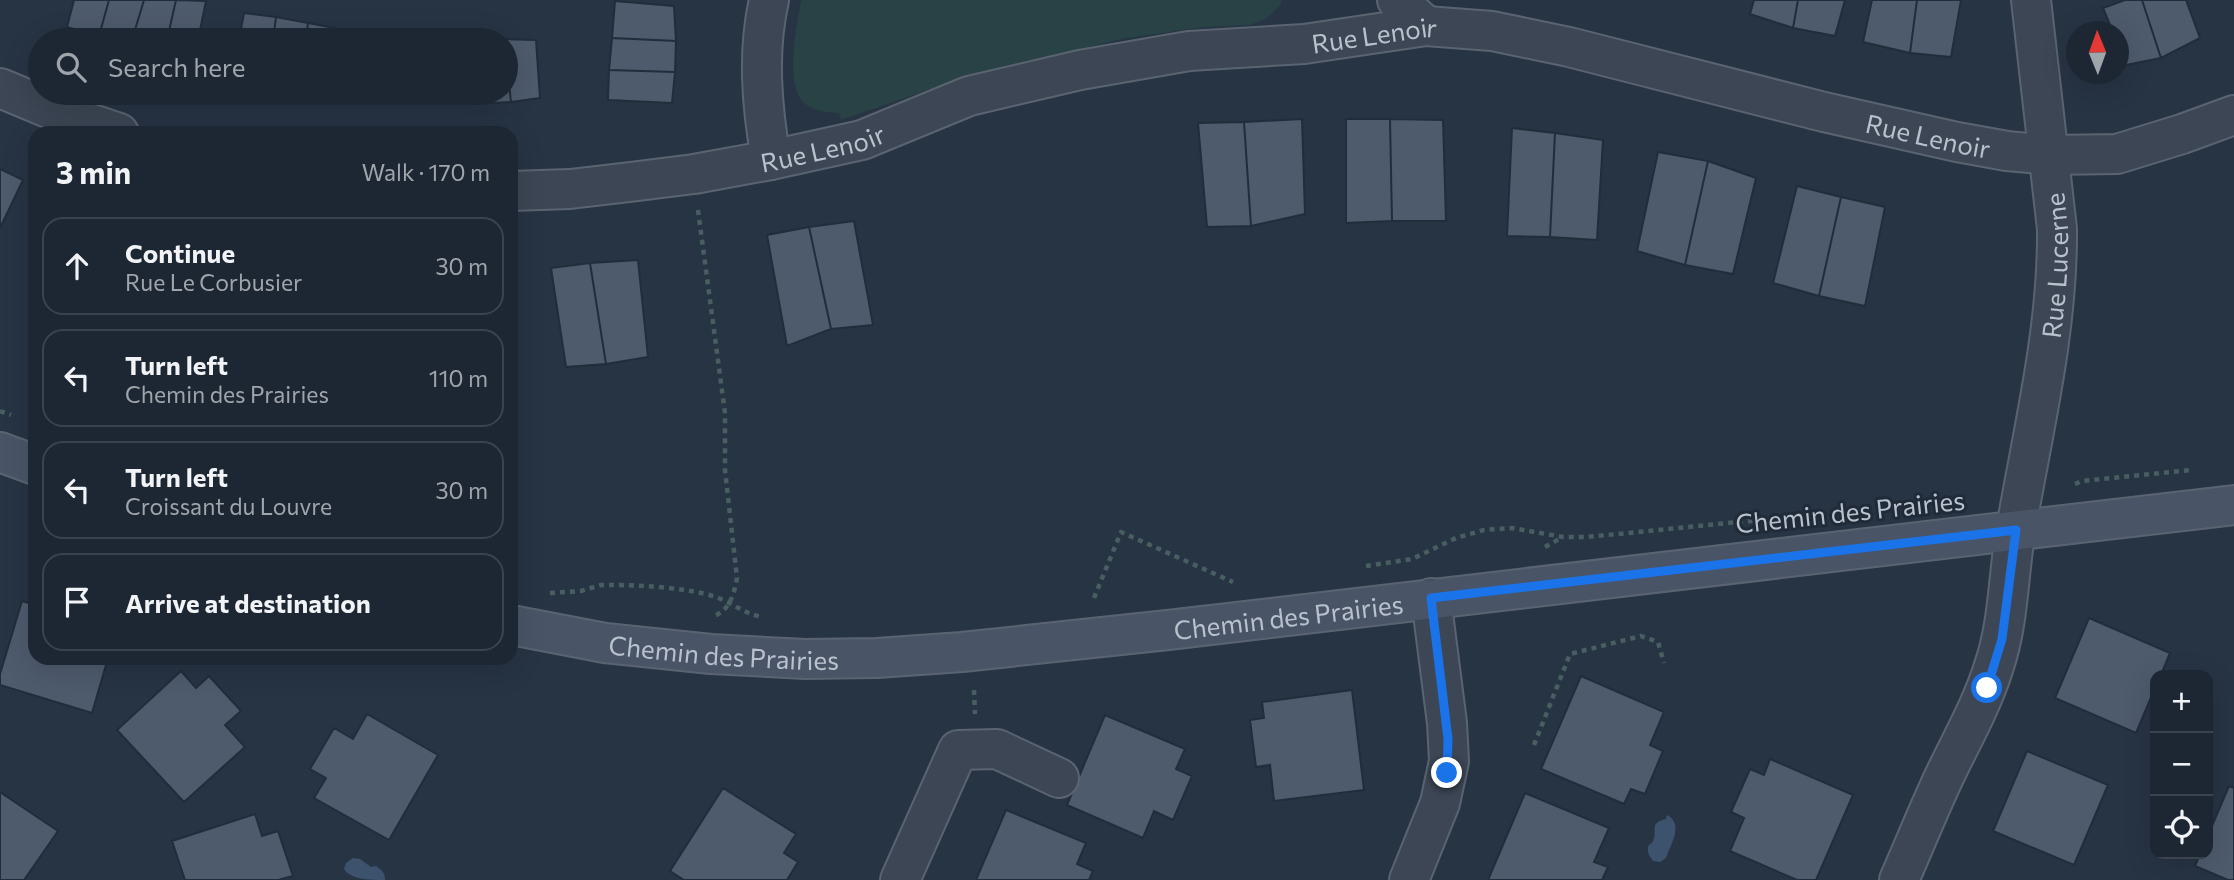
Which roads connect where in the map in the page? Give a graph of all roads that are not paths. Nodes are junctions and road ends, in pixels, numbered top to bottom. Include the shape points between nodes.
1 (769, 0) edge
2 (1397, 0) edge
3 (2031, 0) edge
4 (1426, 26) junction
5 (0, 88) edge
6 (28, 100) edge
7 (41, 105) edge
8 (2234, 115) edge
9 (98, 126) edge
10 (2050, 155) junction
11 (771, 160) junction
12 (518, 191) edge
13 (0, 452) edge
14 (28, 462) edge
15 (2234, 505) edge
16 (2016, 530) junction
17 (1431, 598) junction
18 (518, 626) edge
19 (1059, 778) dead end
20 (900, 880) edge
21 (1409, 880) edge
22 (1899, 880) edge

1 - 11 street via 762,92
2 - 4 street
3 - 10 street, Rue Lucerne
4 - 10 street, Rue Lenoir via 1492,31 1957,142
4 - 11 street, Rue Lenoir via 1304,44 1189,51 1080,70 969,96 862,139
5 - 6 street
7 - 9 street
8 - 10 street, Rue Lenoir via 2117,154
10 - 16 street, Rue Lucerne via 2057,229 2056,293
11 - 12 street, Rue Lenoir via 631,182
13 - 14 street
15 - 16 street, Chemin des Prairies
16 - 17 street, Chemin des Prairies
16 - 22 street, Rue Lucerne via 1996,663
17 - 18 street, Chemin des Prairies via 877,658 711,654 595,642
17 - 21 street via 1449,761 1440,803
19 - 20 street via 996,749 958,750

